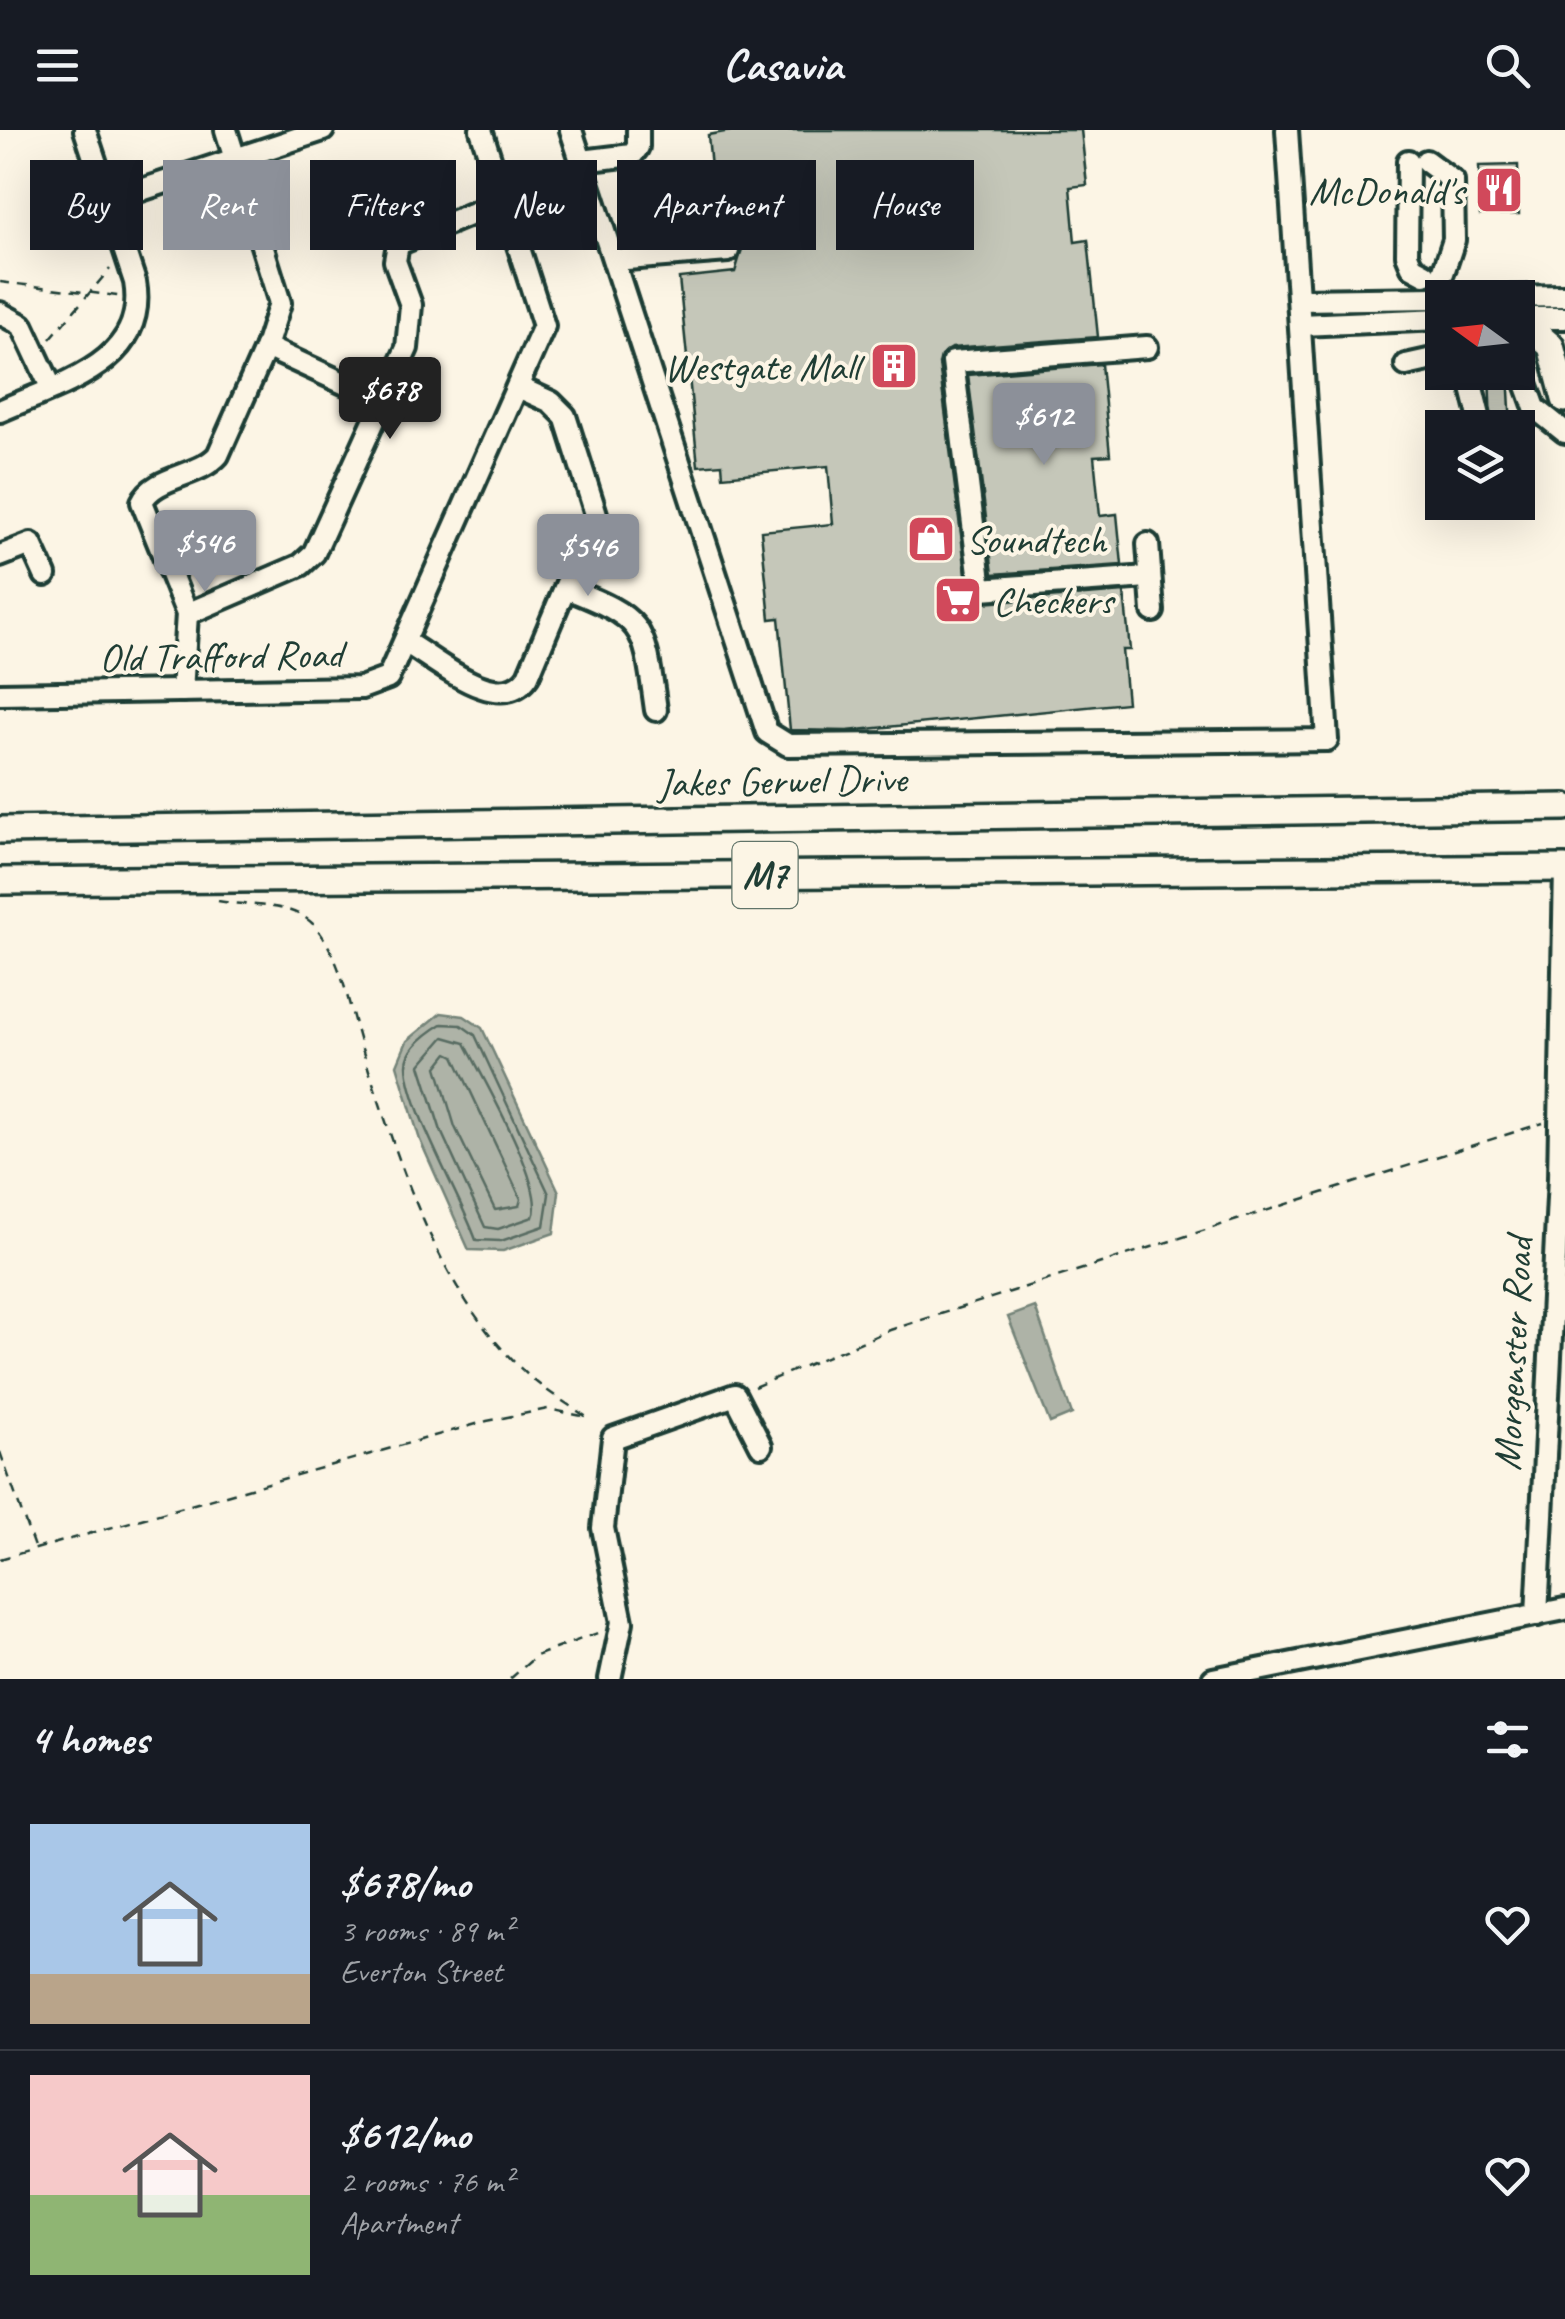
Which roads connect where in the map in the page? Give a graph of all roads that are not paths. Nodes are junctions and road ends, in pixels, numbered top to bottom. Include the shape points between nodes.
1 (85, 130) edge
2 (226, 130) edge
3 (323, 130) edge
4 (481, 130) edge
5 (571, 130) edge
6 (638, 130) edge
7 (1287, 130) edge
8 (235, 159) junction
9 (95, 160) edge
10 (490, 160) edge
11 (582, 160) edge
12 (592, 160) edge
13 (143, 190) edge
14 (597, 207) edge
15 (476, 212) edge
16 (125, 250) edge
17 (520, 250) edge
18 (728, 251) dead end
19 (614, 260) junction
20 (1434, 273) joint
21 (1425, 296) edge
22 (1535, 296) edge
23 (1565, 296) edge
24 (1299, 300) junction
25 (0, 313) edge
26 (1535, 318) edge
27 (1565, 318) edge
28 (1425, 320) edge
29 (1300, 324) junction
30 (1535, 332) edge
31 (266, 347) junction
32 (1147, 347) dead end
33 (1425, 361) edge
34 (1406, 365) dead end
35 (518, 387) junction
36 (51, 388) junction
37 (1528, 390) edge
38 (1565, 399) edge
39 (380, 400) junction
40 (0, 411) edge
41 (1565, 432) edge
42 (1148, 544) dead end
43 (0, 556) edge
44 (45, 575) dead end
45 (1148, 577) junction
46 (566, 588) junction
47 (1154, 611) dead end
48 (187, 614) junction
49 (405, 642) junction
50 (182, 691) junction
51 (0, 694) edge
52 (656, 710) dead end
53 (1565, 807) edge
54 (0, 830) edge
55 (1565, 857) edge
56 (1565, 868) edge
57 (0, 881) edge
58 (760, 1446) dead end
59 (1565, 1609) edge
60 (1537, 1615) junction
61 (610, 1679) edge
62 (1214, 1679) edge

1 - 9 street
2 - 8 street
3 - 8 street
4 - 10 street, Old Trafford Road
5 - 11 street
6 - 12 street via 632,156
7 - 24 street
8 - 13 street
8 - 31 street via 279,292
14 - 19 street
15 - 39 street via 398,244 395,262 412,329
16 - 36 street via 137,298 120,344 104,364
17 - 35 street, Old Trafford Road via 544,322
18 - 19 street
19 - 29 street via 767,732 788,745 1327,740
20 - 20 street via 1454,240 1453,181 1417,162 1407,256 1412,267
21 - 24 street
22 - 23 street
24 - 29 street
25 - 36 street via 16,319
26 - 27 street
28 - 29 street
30 - 38 main road via 1551,346
31 - 39 street
31 - 48 street via 214,460 150,491 142,502
32 - 45 street via 953,362 980,588
33 - 34 street
35 - 46 street via 564,416 594,501 592,525
35 - 49 street, Old Trafford Road
36 - 40 street
37 - 41 street via 1535,408
39 - 48 street via 308,559
42 - 45 street
43 - 44 street via 31,544
45 - 47 street
46 - 49 street via 528,676 508,694 488,690
46 - 52 street via 637,625
48 - 50 street
49 - 50 street, Old Trafford Road via 388,678 376,686
50 - 51 street, Old Trafford Road
53 - 54 main road, Jakes Gerwel Drive / M7
55 - 56 main road, Morgenster Road
56 - 57 main road, M7
56 - 60 street, Morgenster Road
58 - 61 street via 735,1396 614,1438 603,1528 622,1622
59 - 60 street
60 - 62 street

